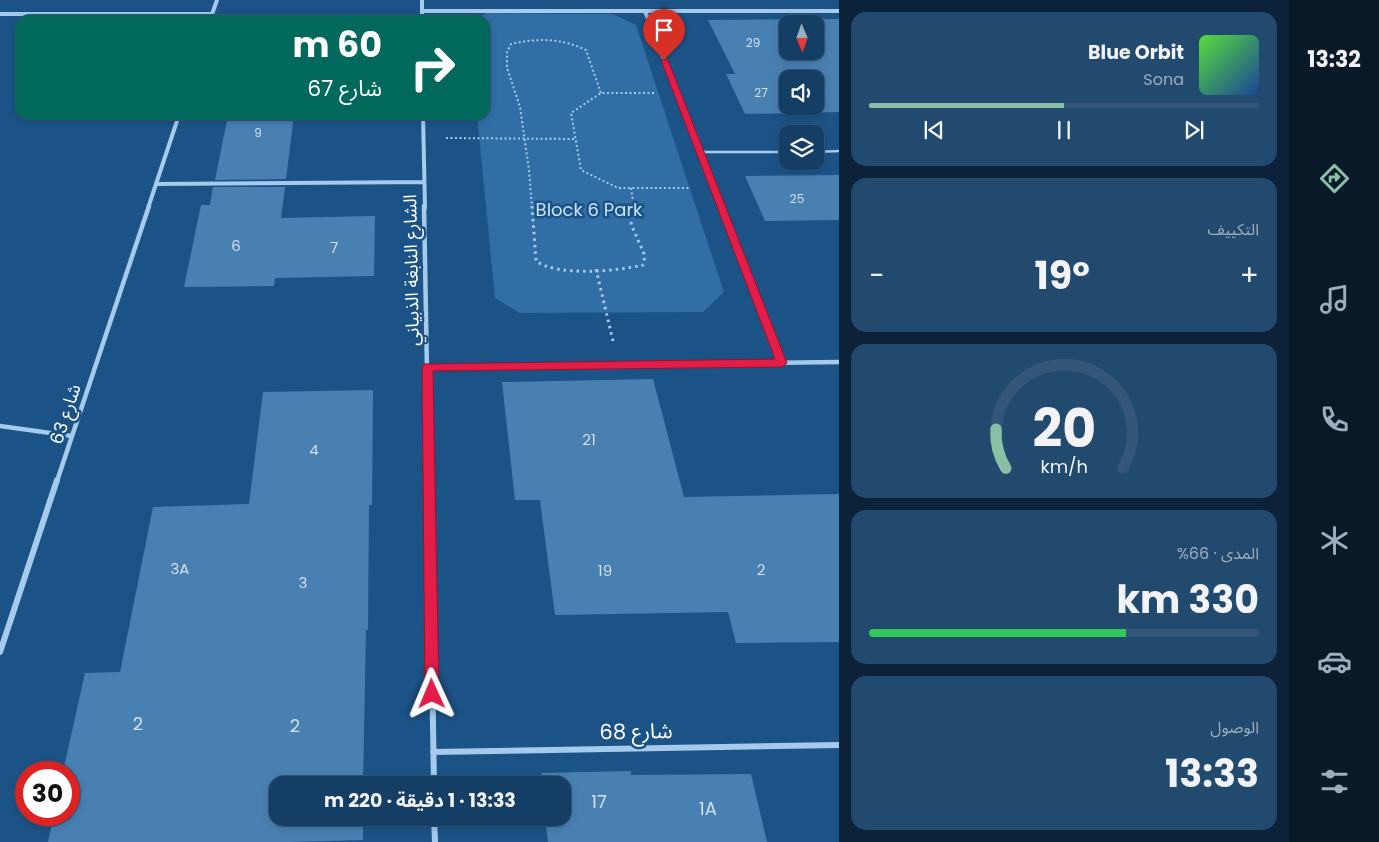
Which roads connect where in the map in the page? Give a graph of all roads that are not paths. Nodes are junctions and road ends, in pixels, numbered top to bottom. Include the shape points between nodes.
1 (217, 0) edge
2 (422, 0) edge
3 (422, 11) junction
4 (645, 11) junction
5 (839, 11) edge
6 (0, 14) edge
7 (212, 14) joint
8 (422, 15) edge
9 (177, 120) edge
10 (423, 120) edge
11 (700, 152) junction
12 (779, 152) edge
13 (824, 152) edge
14 (839, 152) edge
15 (424, 182) junction
16 (156, 184) junction
17 (839, 362) edge
18 (782, 363) junction
19 (427, 367) junction
20 (0, 426) edge
21 (72, 436) junction
22 (0, 652) edge
23 (839, 745) edge
24 (433, 752) junction
25 (434, 776) edge
26 (434, 826) edge
27 (435, 842) edge

1 - 7 street
2 - 3 street
3 - 4 street
3 - 8 street
4 - 5 street
4 - 11 street
6 - 7 street
9 - 16 street, شارع 63
10 - 15 street, الشارع النابغة الذبياني
11 - 12 lane
11 - 18 street
13 - 14 lane
15 - 16 street
15 - 19 street, الشارع النابغة الذبياني
16 - 21 street, شارع 63
17 - 18 street
18 - 19 street
19 - 24 street, الشارع النابغة الذبياني
20 - 21 street
21 - 22 street, شارع 63
23 - 24 street, شارع 68
24 - 25 street, الشارع النابغة الذبياني
26 - 27 street

